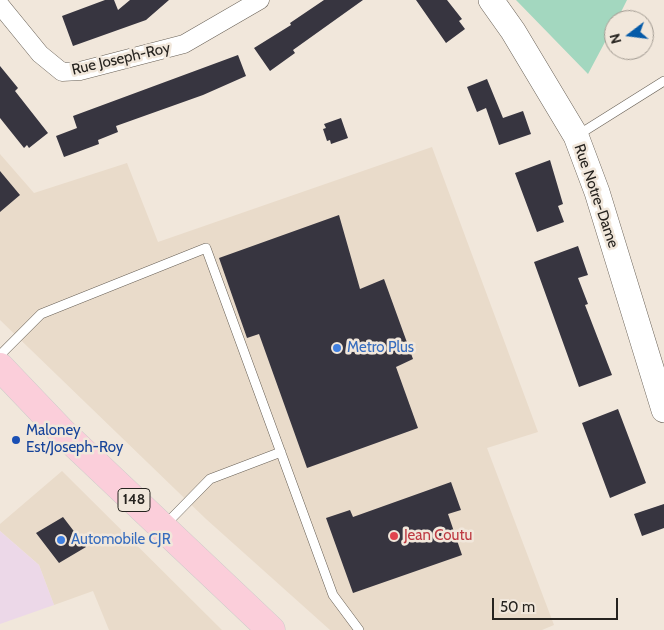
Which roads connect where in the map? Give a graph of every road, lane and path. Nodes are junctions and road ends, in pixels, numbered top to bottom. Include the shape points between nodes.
1 (260, 0) edge
2 (491, 0) edge
3 (0, 5) edge
4 (664, 80) edge
5 (576, 136) junction
6 (0, 355) edge
7 (0, 367) edge
8 (664, 410) edge
9 (281, 452) junction
10 (163, 527) junction
11 (271, 630) edge
12 (359, 630) edge

1 - 3 street, Rue Joseph-Roy via 184,44 80,71 62,72 40,54
2 - 5 street, Rue Notre-Dame
4 - 5 lane
5 - 8 street, Rue Notre-Dame via 597,192
6 - 9 lane via 41,314 206,248
7 - 10 main road, 148 via 62,432
9 - 10 lane via 210,479
9 - 12 lane via 333,595
10 - 11 main road, 148

